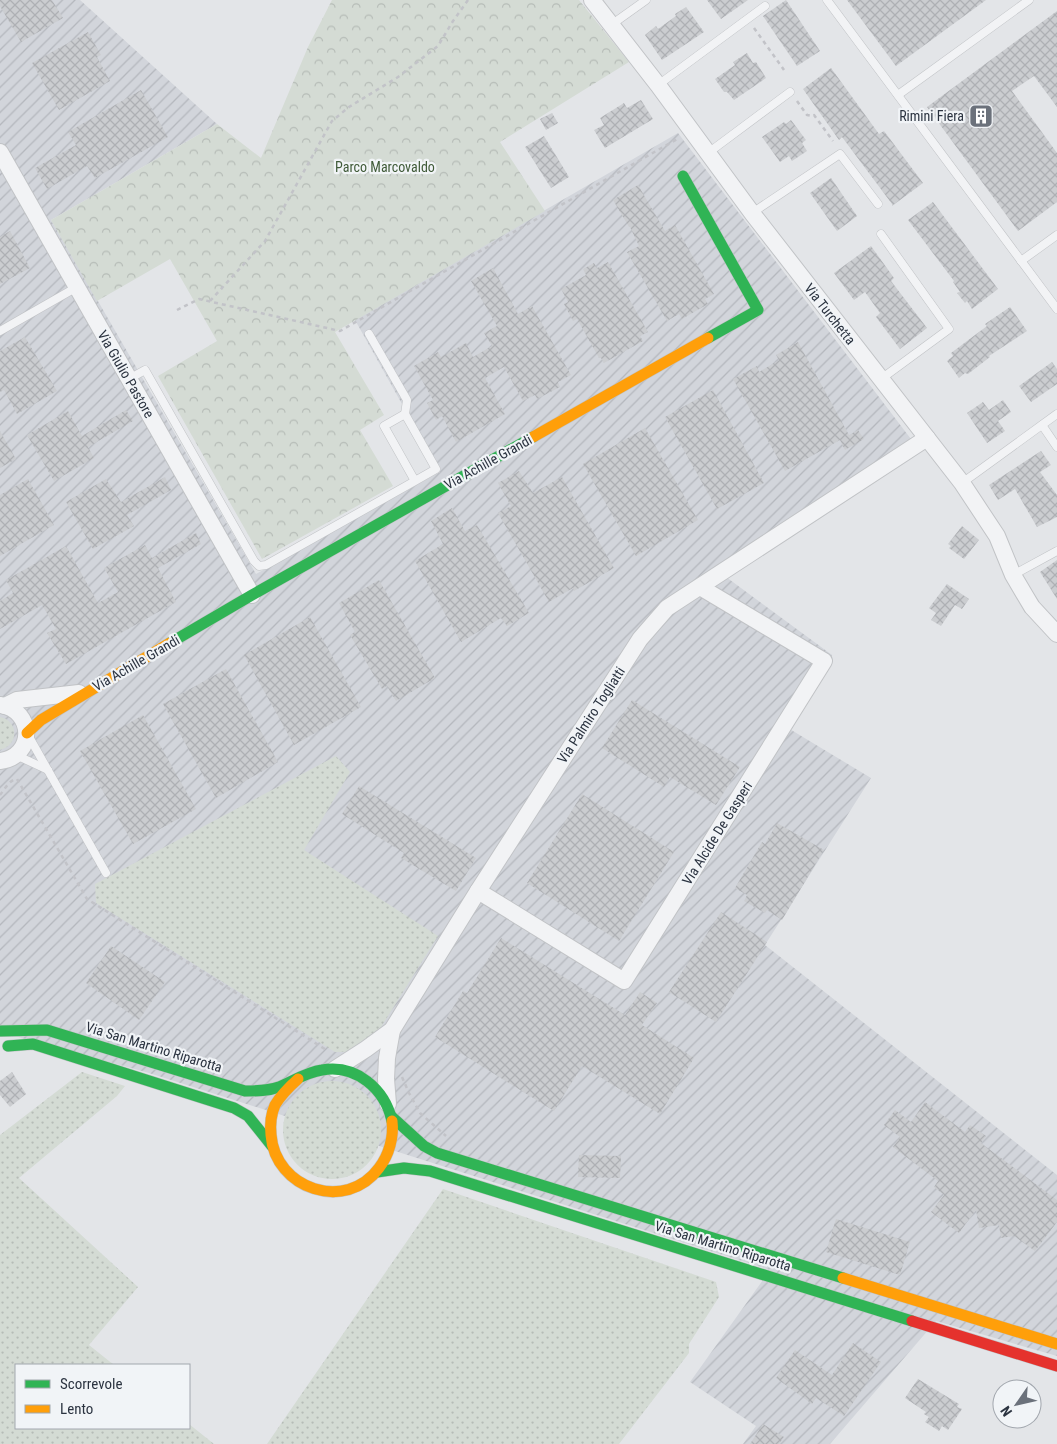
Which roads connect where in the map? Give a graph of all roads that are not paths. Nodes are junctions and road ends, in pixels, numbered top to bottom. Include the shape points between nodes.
1 (592, 0) edge
2 (646, 0) edge
3 (827, 0) edge
4 (1028, 0) edge
5 (765, 6) dead end
6 (611, 25) junction
7 (658, 85) junction
8 (790, 92) road end
9 (898, 95) junction
10 (708, 153) junction
11 (1, 154) edge
12 (683, 176) dead end
13 (878, 204) dead end
14 (752, 214) junction
15 (881, 234) dead end
16 (1057, 235) edge
17 (1021, 261) junction
18 (77, 287) junction
19 (1057, 309) edge
20 (0, 330) edge
21 (369, 334) dead end
22 (129, 379) junction
23 (881, 379) junction
24 (405, 414) junction
25 (1057, 414) edge
26 (1042, 425) junction
27 (926, 438) junction
28 (1057, 447) edge
29 (427, 474) junction
30 (415, 481) junction
31 (962, 483) junction
32 (437, 491) junction
33 (1057, 550) edge
34 (1013, 575) junction
35 (700, 587) junction
36 (252, 595) junction
37 (1057, 634) edge
38 (86, 692) junction
39 (2, 706) edge
40 (27, 733) junction
41 (9, 758) edge
42 (48, 770) junction
43 (0, 772) edge
44 (106, 873) dead end
45 (478, 891) junction
46 (0, 1030) edge
47 (392, 1030) junction
48 (0, 1046) edge
49 (335, 1069) junction
50 (298, 1079) junction
51 (390, 1112) junction
52 (272, 1146) junction
53 (377, 1172) junction
54 (1057, 1344) edge
55 (1057, 1366) edge

1 - 6 street, Via Turchetta
2 - 6 lane
3 - 9 lane
4 - 9 lane
5 - 7 lane
6 - 7 street, Via Turchetta
7 - 10 street, Via Turchetta
8 - 10 lane
9 - 17 lane
10 - 14 street, Via Turchetta
11 - 18 street, Via Giulio Pastore
12 - 32 street, Via Achille Grandi via 758,310
13 - 14 lane via 840,154
14 - 23 street, Via Turchetta
15 - 23 lane via 949,329
16 - 17 lane
17 - 19 lane
18 - 20 lane
18 - 22 street, Via Giulio Pastore
21 - 24 lane via 407,400
22 - 30 lane via 145,370 259,566
22 - 36 street, Via Giulio Pastore
23 - 27 street, Via Turchetta
24 - 29 lane via 436,469
24 - 30 lane via 384,426
25 - 26 lane
26 - 28 lane
26 - 31 lane
27 - 31 street, Via Turchetta
27 - 35 street, Via Palmiro Togliatti
29 - 30 lane
29 - 32 lane
31 - 34 street, Via Turchetta via 997,536
32 - 36 street, Via Achille Grandi
33 - 34 lane
34 - 37 street, Via Turchetta via 1032,607
35 - 45 street, Via Palmiro Togliatti via 667,608 640,639
35 - 45 street, Via Alcide De Gasperi via 824,662 624,981
36 - 38 street, Via Achille Grandi
38 - 39 street, Via Achille Grandi via 17,700
38 - 40 street, Via Achille Grandi via 41,720
39 - 40 street, Via Achille Grandi via 18,713
40 - 41 street, Via Achille Grandi via 22,749
40 - 42 lane
41 - 42 lane
41 - 43 street, Via Achille Grandi
42 - 44 lane
45 - 47 street, Via Palmiro Togliatti
46 - 50 street, Via San Martino Riparotta via 47,1030 245,1091 268,1090
47 - 49 street, Via Palmiro Togliatti
47 - 51 street via 386,1079
48 - 52 street via 32,1044 234,1108 248,1116
49 - 50 street via 316,1071
49 - 51 street via 352,1072 367,1080 380,1092
50 - 52 street via 283,1092 274,1108 270,1127
51 - 53 street via 393,1136 388,1155
51 - 54 street, Via San Martino Riparotta via 424,1146 441,1154
52 - 53 street via 280,1164 292,1178 308,1188 326,1192 345,1190 363,1184
53 - 55 street, Via San Martino Riparotta via 413,1168 430,1170

